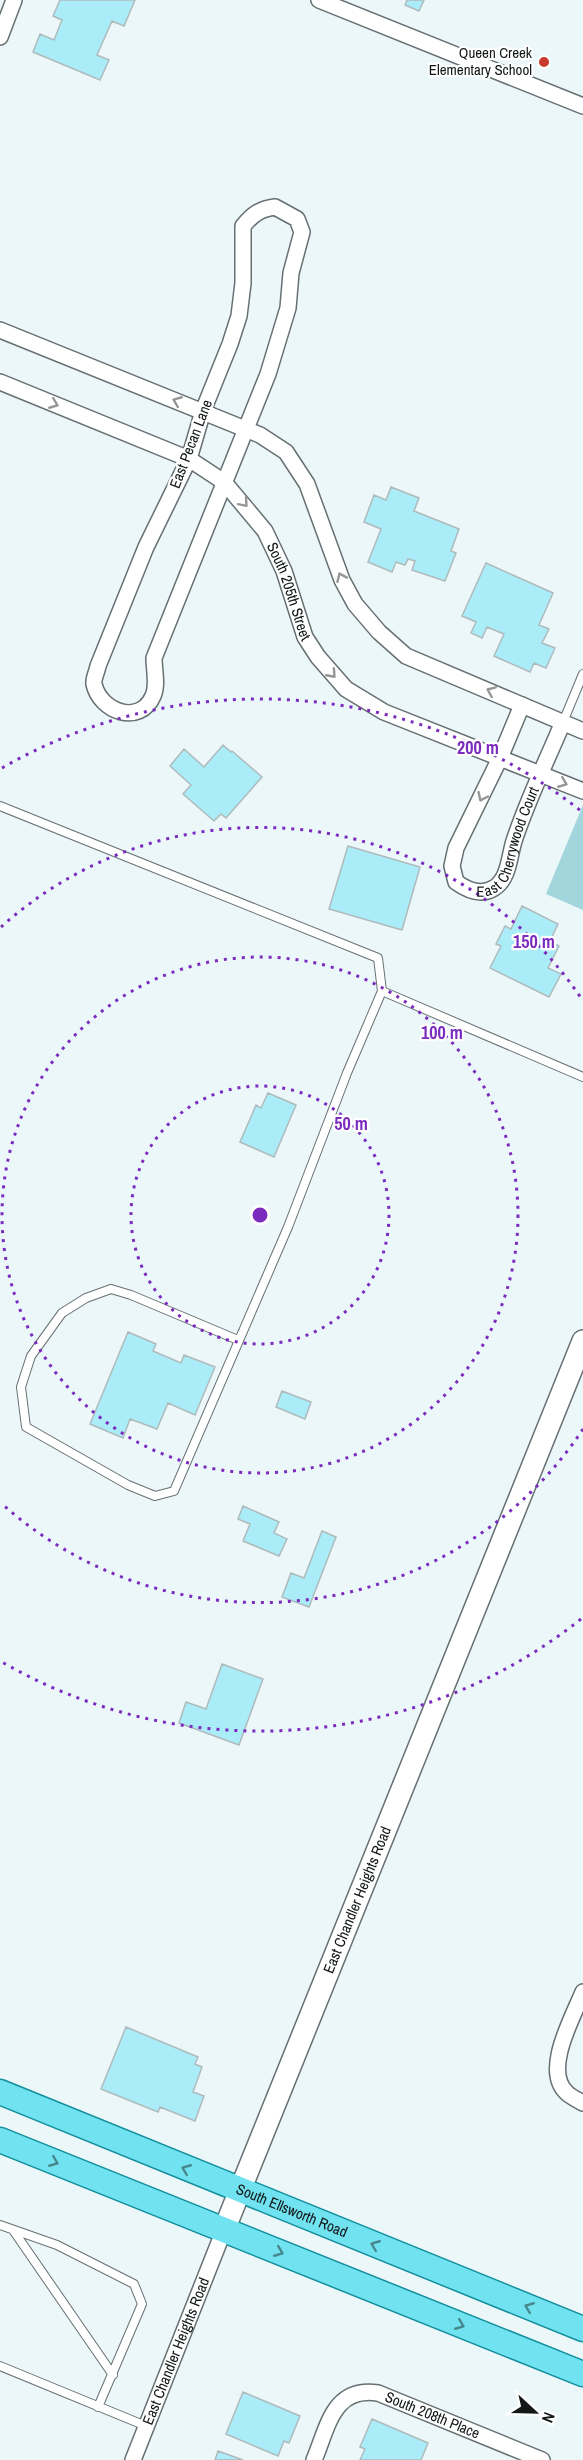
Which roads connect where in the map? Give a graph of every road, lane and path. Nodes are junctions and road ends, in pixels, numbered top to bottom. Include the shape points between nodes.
1 (14, 0) edge
2 (319, 0) edge
3 (0, 37) edge
4 (583, 106) edge
5 (0, 330) edge
6 (0, 382) edge
7 (203, 411) junction
8 (247, 430) junction
9 (189, 459) junction
10 (224, 482) junction
11 (583, 674) edge
12 (522, 705) junction
13 (563, 722) junction
14 (583, 731) edge
15 (500, 758) junction
16 (541, 774) junction
17 (583, 791) edge
18 (0, 806) edge
19 (382, 991) junction
20 (583, 1077) edge
21 (238, 1340) junction
22 (583, 1341) edge
23 (583, 1992) edge
24 (0, 2092) edge
25 (583, 2103) edge
26 (0, 2140) edge
27 (240, 2191) junction
28 (0, 2225) edge
29 (13, 2230) junction
30 (224, 2230) junction
31 (583, 2329) edge
32 (0, 2367) edge
33 (583, 2374) edge
34 (113, 2375) junction
35 (98, 2407) junction
36 (146, 2426) junction
37 (133, 2460) edge
38 (314, 2460) edge
39 (542, 2460) edge

1 - 3 street
2 - 4 street
7 -> 5 street
6 -> 9 street, South 205th Street
7 - 8 street
7 - 8 street, East Pecan Lane via 238,316 243,283 243,226 252,215 275,207 297,219 302,232 291,273 288,308
7 - 9 street, East Pecan Lane
8 - 10 street, East Pecan Lane
12 -> 8 street via 406,656 379,632 355,604 342,580 297,466 273,442
9 - 10 street, South 205th Street
9 - 10 street, East Pecan Lane via 146,547 93,682 100,699 112,710 132,713 142,709 153,696 154,658
10 -> 15 street, South 205th Street via 265,531 284,571 305,637 339,682 384,712
11 - 13 lane
12 - 13 street
12 - 15 street, East Cherrywood Court
13 - 14 street
13 - 16 street, East Cherrywood Court
15 - 16 street, South 205th Street
15 -> 16 street, East Cherrywood Court via 456,848 452,866 456,882 468,890 485,892 506,875 515,838
16 -> 17 street, South 205th Street
18 - 19 lane via 378,958
19 - 20 lane
19 - 21 lane via 288,1227
21 - 21 lane via 174,1491 155,1496 128,1485 26,1427 21,1387 31,1356 62,1313 86,1298 111,1289 131,1294
22 - 27 main road, East Chandler Heights Road
23 - 25 street via 560,2050 557,2074 566,2092
27 -> 24 main road, South Ellsworth Road
26 -> 30 main road
27 - 30 main road, East Chandler Heights Road
31 -> 27 main road, South Ellsworth Road
28 - 29 lane
29 - 34 lane
29 - 34 lane via 57,2245 134,2283 142,2304
30 -> 33 main road
30 - 36 street, East Chandler Heights Road
32 - 35 lane
34 - 35 lane
35 - 36 lane
36 - 37 street, East Chandler Heights Road
38 - 39 street, South 208th Place via 337,2406 355,2393 366,2391

